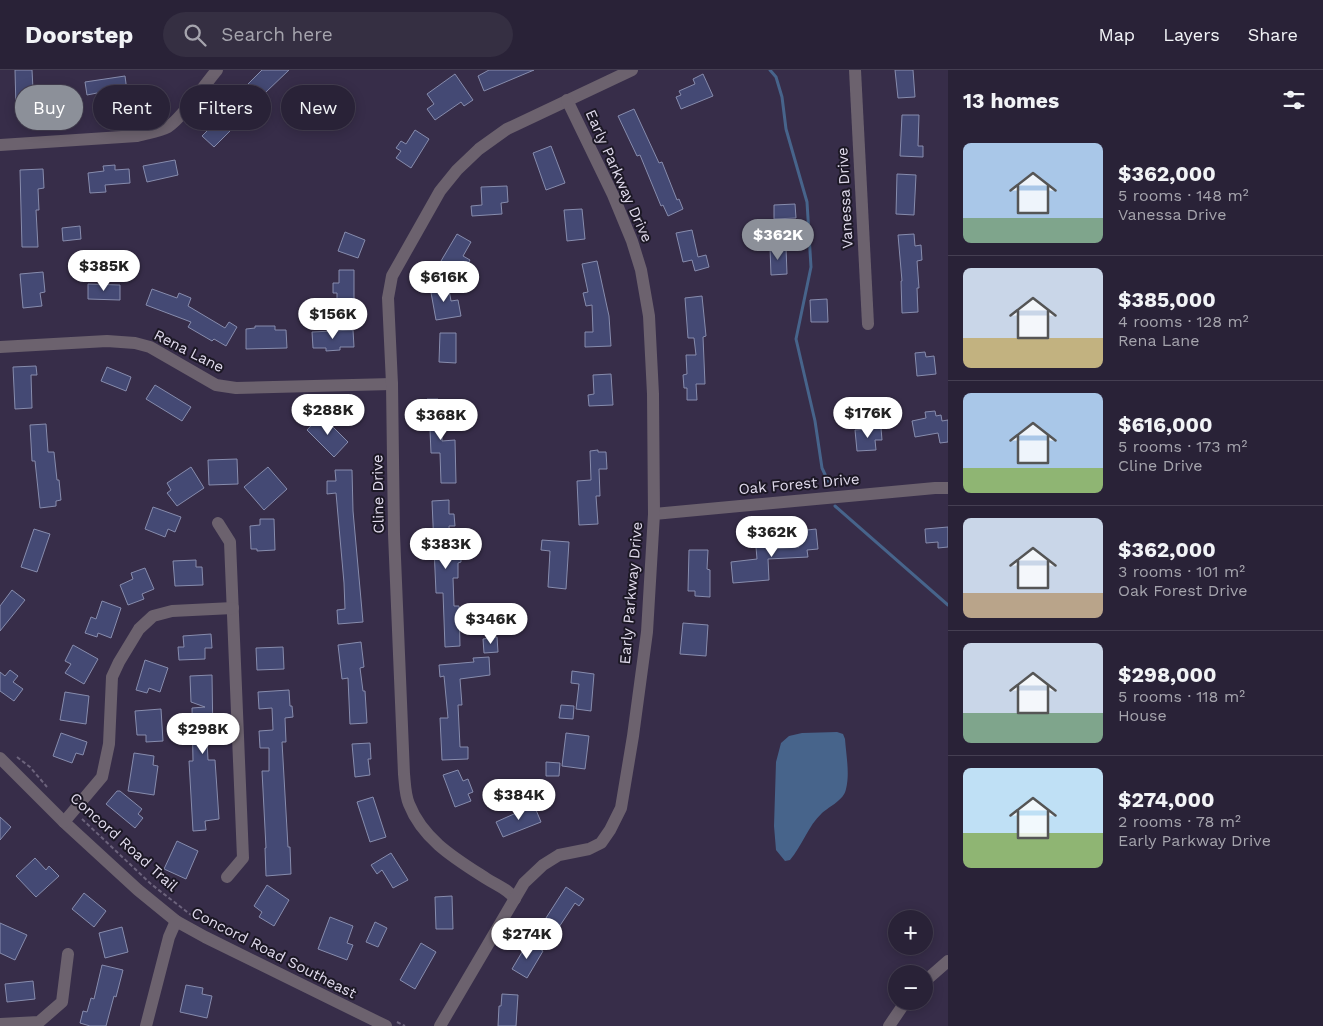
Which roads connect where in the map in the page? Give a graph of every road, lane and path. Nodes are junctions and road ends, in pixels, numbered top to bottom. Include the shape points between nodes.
1 (217, 70) edge
2 (632, 70) edge
3 (855, 70) edge
4 (567, 100) junction
5 (0, 145) edge
6 (868, 324) dead end
7 (0, 347) edge
8 (392, 384) junction
9 (948, 488) edge
10 (654, 514) junction
11 (218, 522) dead end
12 (234, 608) junction
13 (6, 763) edge
14 (51, 791) dead end
15 (73, 812) junction
16 (64, 822) junction
17 (227, 877) dead end
18 (515, 898) junction
19 (196, 919) dead end
20 (176, 921) junction
21 (68, 954) dead end
22 (948, 961) edge
23 (933, 974) edge
24 (900, 1010) edge
25 (0, 1024) edge
26 (391, 1024) edge
27 (146, 1026) edge
28 (404, 1026) edge
29 (440, 1026) edge
30 (889, 1026) edge

1 - 5 street via 168,127 128,136
2 - 4 street, Cline Drive
3 - 6 street, Vanessa Drive
4 - 8 street, Cline Drive via 507,129 479,149 440,191 392,276 388,298
4 - 10 street, Early Parkway Drive via 613,195 641,270 649,316
7 - 8 street, Rena Lane via 107,341 135,343 150,347 216,385 236,388
8 - 18 street, Cline Drive via 394,534 404,774 408,802 426,835 488,880 510,891
9 - 10 street, Oak Forest Drive
10 - 18 street, Early Parkway Drive via 647,632 621,808 601,843 559,855 543,865 524,883
11 - 12 street via 230,542
12 - 15 street via 172,611 153,616 139,630 112,676 109,744 102,777
12 - 17 street via 243,858
13 - 14 path, Concord Road Trail via 30,768
13 - 16 street, Concord Road Southeast
15 - 16 street
15 - 19 path, Concord Road Trail via 151,884
16 - 20 street, Concord Road Southeast
18 - 29 street, Early Parkway Drive
20 - 26 street, Concord Road Southeast
20 - 27 street
21 - 25 street via 62,1002 39,1022
22 - 23 street
24 - 30 street
26 - 28 path

